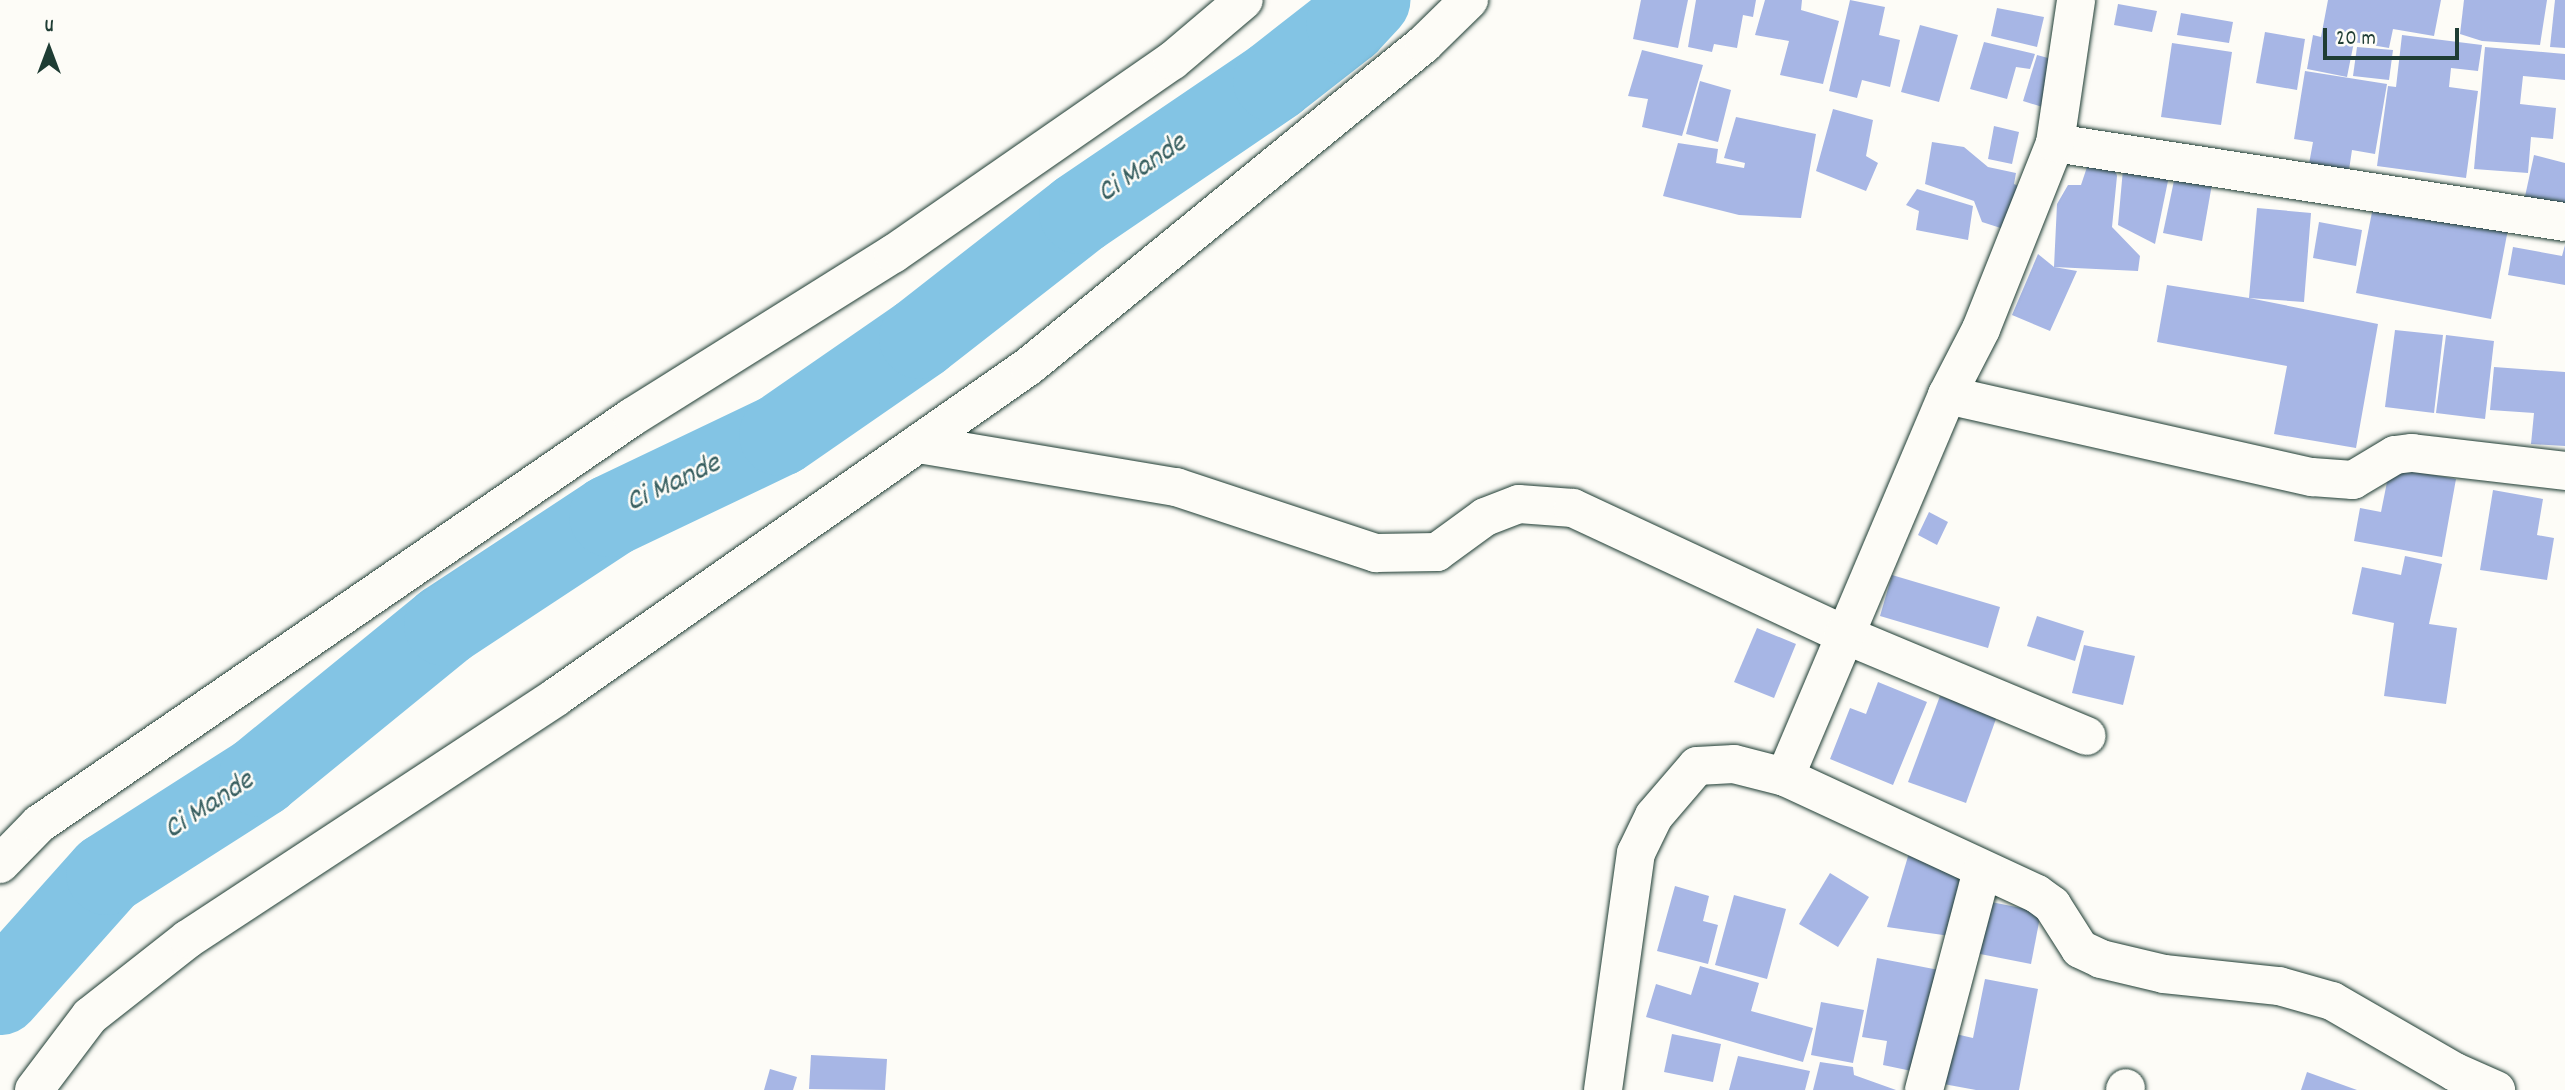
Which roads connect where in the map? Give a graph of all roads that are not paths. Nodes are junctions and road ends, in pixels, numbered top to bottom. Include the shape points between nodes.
1 (1244, 0) edge
2 (1469, 0) edge
3 (2076, 0) edge
4 (2055, 143) junction
5 (2565, 222) edge
6 (1947, 394) junction
7 (918, 444) junction
8 (2565, 471) edge
9 (1843, 634) junction
10 (2087, 736) dead end
11 (1785, 777) junction
12 (0, 864) edge
13 (1982, 870) junction
14 (34, 1090) edge
15 (1603, 1090) edge
16 (1924, 1090) edge
17 (2496, 1090) edge

1 - 12 street via 1172,61 893,254 632,417 39,824
2 - 7 street via 1424,44 1029,366
3 - 4 street
4 - 5 street
4 - 6 street via 1981,329
6 - 8 street via 2312,477 2353,480 2395,455 2412,453
6 - 9 street
7 - 9 street via 1175,487 1376,553 1437,551 1485,517 1519,504 1573,509
7 - 14 street via 556,697 188,939 90,1016
9 - 10 street
9 - 11 street
11 - 13 street
11 - 15 street via 1734,764 1697,766 1654,816 1636,853
13 - 16 street
13 - 17 street via 2052,905 2080,949 2101,959 2164,974 2279,986 2332,1001 2455,1072

